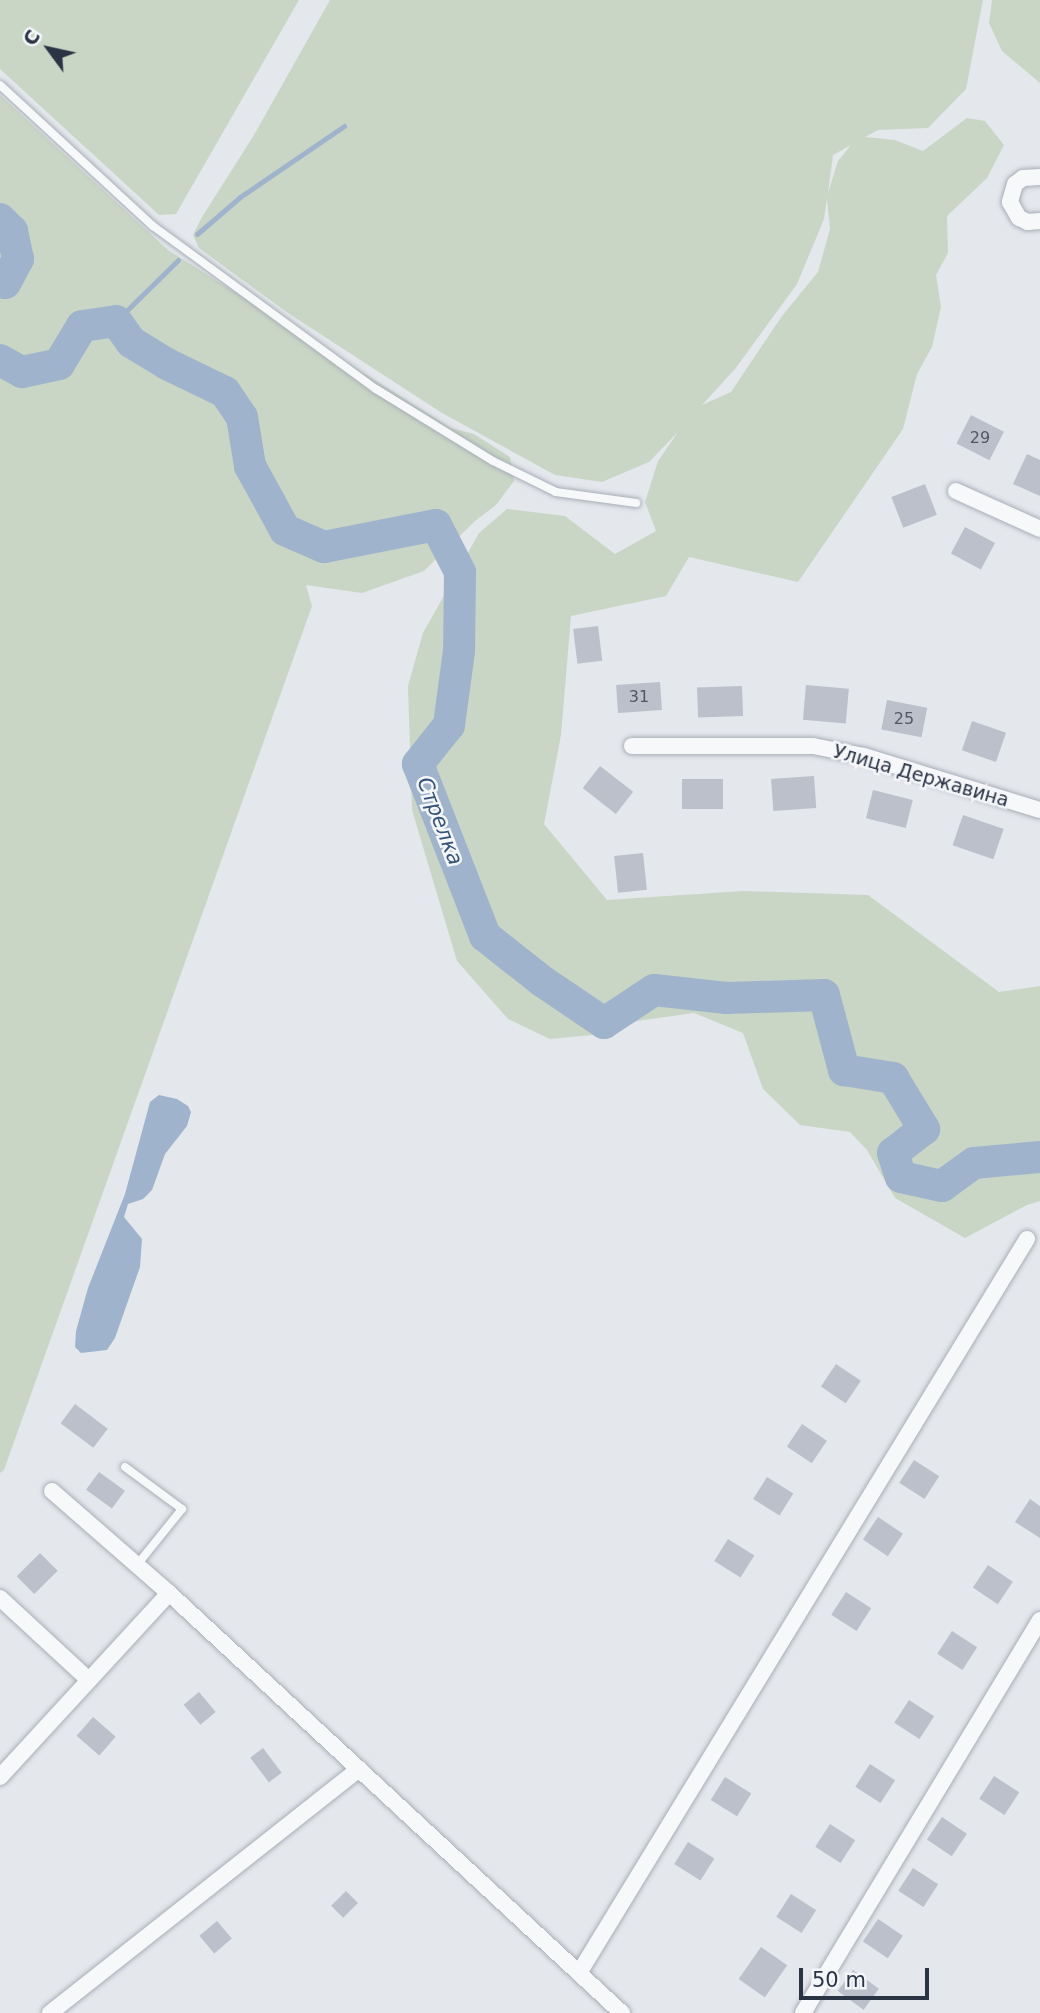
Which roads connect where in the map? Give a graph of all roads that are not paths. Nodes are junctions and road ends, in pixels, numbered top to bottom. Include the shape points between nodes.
1 (0, 85) edge
2 (1040, 177) edge
3 (1040, 221) edge
4 (956, 491) dead end
5 (636, 503) dead end
6 (1040, 529) edge
7 (632, 746) dead end
8 (1040, 810) edge
9 (1027, 1239) dead end
10 (125, 1467) dead end
11 (52, 1491) dead end
12 (136, 1565) junction
13 (169, 1592) junction
14 (0, 1598) edge
15 (1040, 1620) edge
16 (89, 1680) junction
17 (359, 1769) junction
18 (0, 1777) edge
19 (579, 1973) junction
20 (50, 2013) edge
21 (622, 2013) edge
22 (803, 2013) edge

1 - 5 lane via 153,226 376,389 493,461 555,492
2 - 3 street via 1023,178 1015,184 1010,202 1019,218
4 - 6 street
7 - 8 street, Улица Державина via 813,746 864,756
9 - 19 street
10 - 12 lane via 182,1509
11 - 12 street
12 - 13 street
13 - 16 street
13 - 17 street
14 - 16 street
15 - 22 street
16 - 18 street
17 - 19 street
17 - 20 street
19 - 21 street

